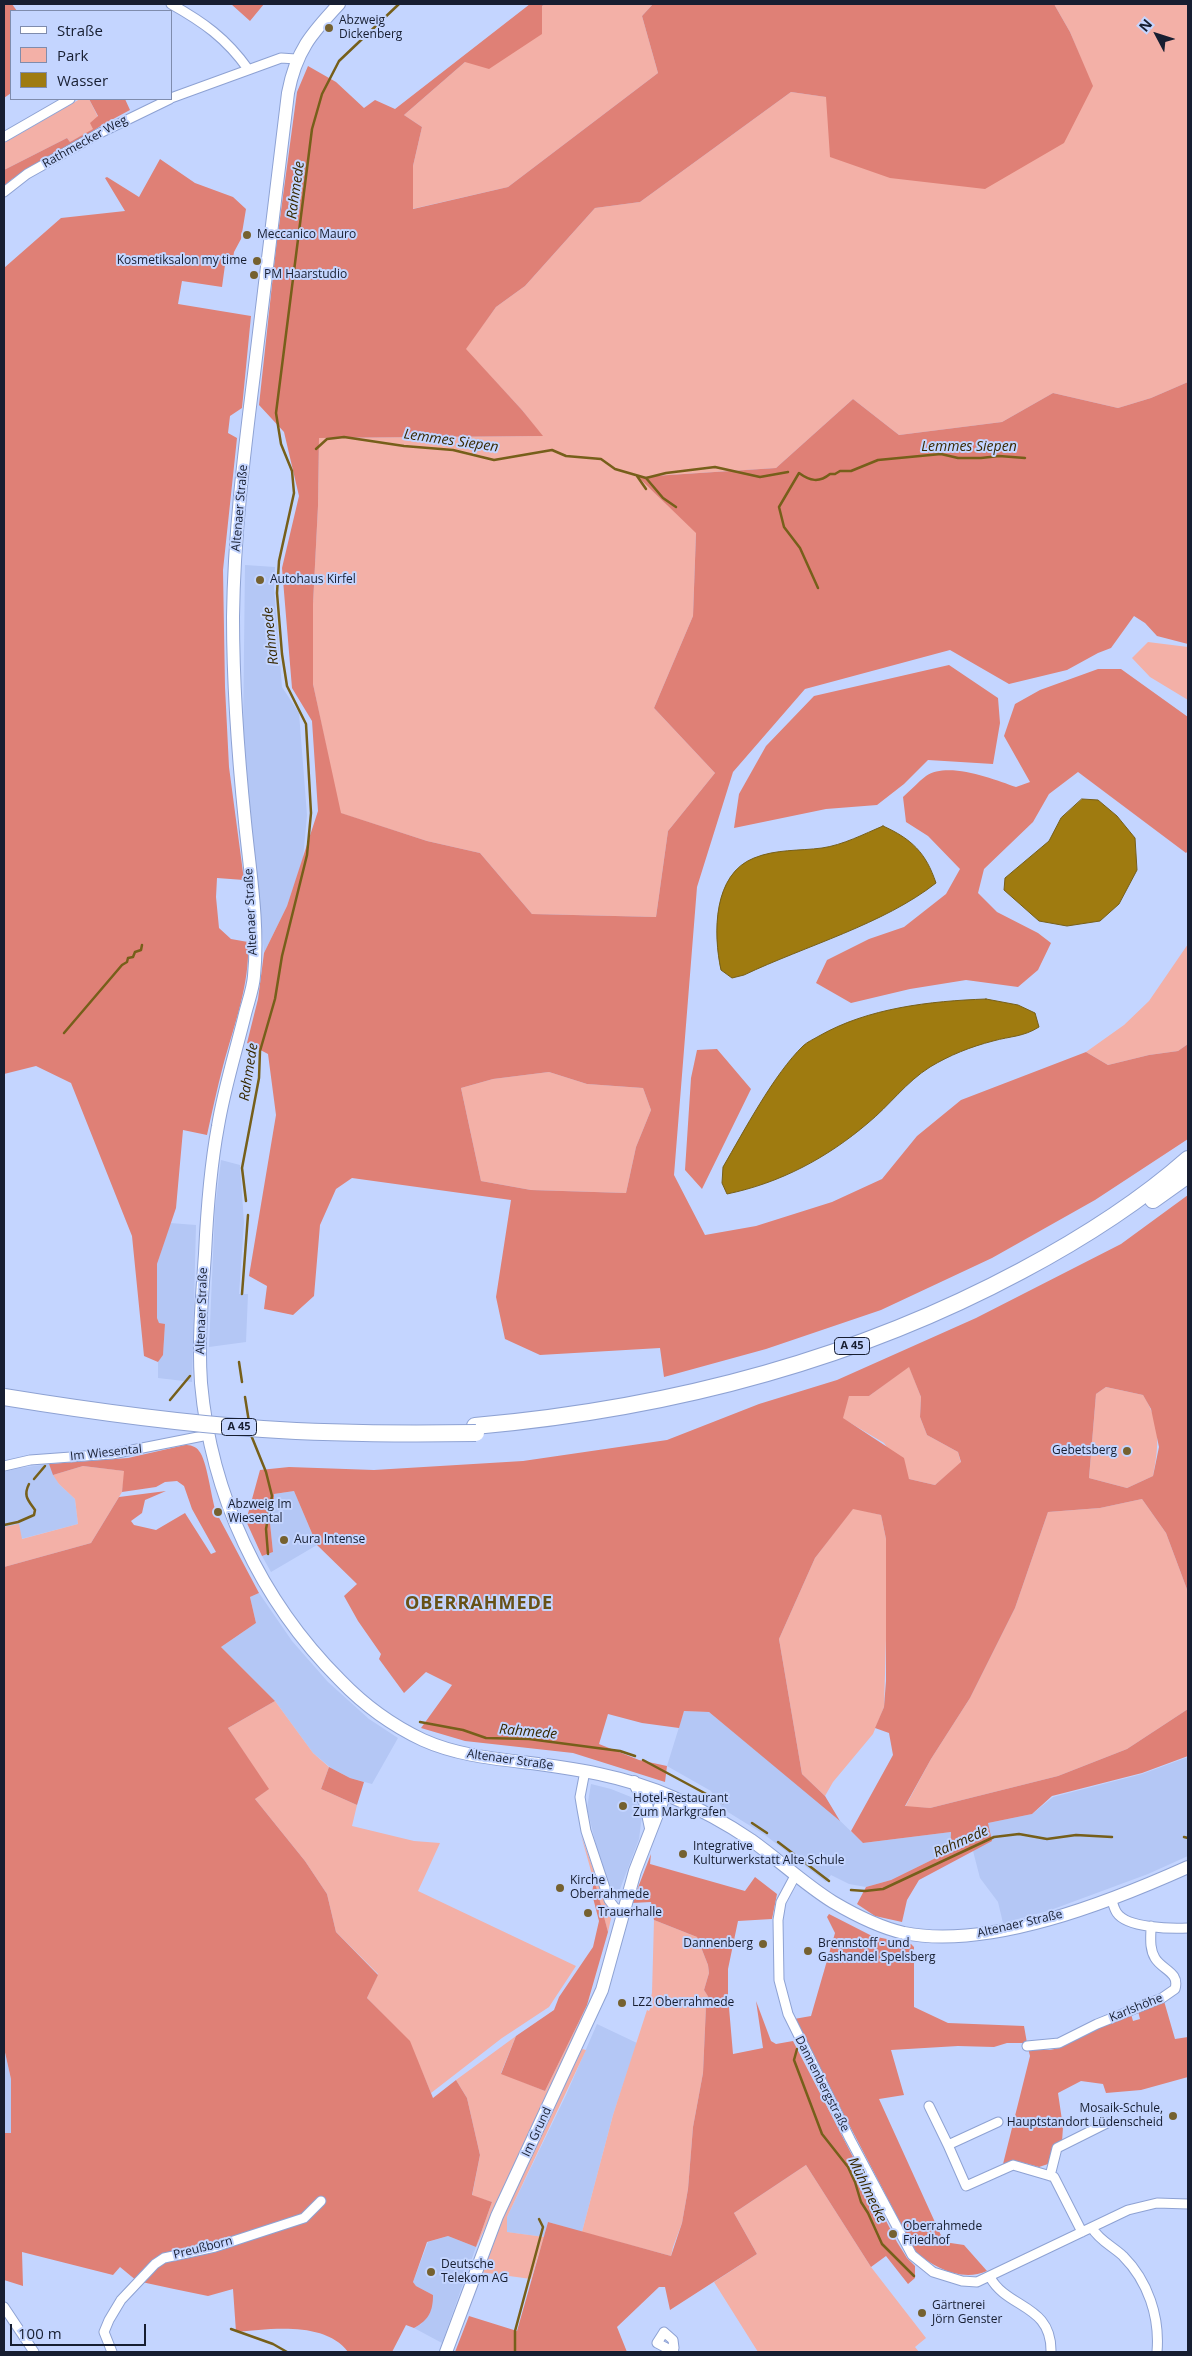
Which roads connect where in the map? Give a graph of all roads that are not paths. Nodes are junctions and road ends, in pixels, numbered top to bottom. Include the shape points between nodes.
1 (171, 4) edge
2 (339, 4) edge
3 (296, 59) junction
4 (248, 69) junction
5 (172, 97) edge
6 (68, 100) edge
7 (159, 101) edge
8 (4, 137) edge
9 (4, 192) edge
10 (1188, 1159) edge
11 (1188, 1175) edge
12 (4, 1388) edge
13 (4, 1396) edge
14 (475, 1430) junction
15 (208, 1435) junction
16 (4, 1466) edge
17 (585, 1771) junction
18 (634, 1782) junction
19 (665, 1794) junction
20 (651, 1828) junction
21 (1188, 1867) edge
22 (796, 1874) junction
23 (1111, 1898) junction
24 (624, 1911) junction
25 (1151, 1926) junction
26 (1188, 1928) edge
27 (1028, 2046) dead end
28 (930, 2106) dead end
29 (998, 2122) dead end
30 (1107, 2122) dead end
31 (948, 2145) junction
32 (1050, 2176) junction
33 (321, 2201) dead end
34 (1188, 2204) edge
35 (1092, 2228) junction
36 (1082, 2232) junction
37 (990, 2277) junction
38 (4, 2307) edge
39 (34, 2352) edge
40 (112, 2352) edge
41 (446, 2352) edge
42 (1051, 2352) edge
43 (1158, 2352) edge

1 - 4 street via 206,24
2 - 3 main road, Altenaer Straße via 309,38
3 - 4 street, Rathmecker Weg via 281,58
3 - 15 main road, Altenaer Straße via 288,92 241,482 236,548 233,616 235,693 254,910 254,979 219,1118 209,1182 200,1361
4 - 5 street, Rathmecker Weg
6 - 8 street
7 - 9 street, Rathmecker Weg via 27,174
10 - 14 highway, A 45 via 1130,1206 1062,1249 968,1299 894,1330 833,1353 709,1390 646,1404
11 - 14 highway, A 45 via 1044,1267 907,1332 842,1356 711,1396 643,1411 543,1426
12 - 14 highway, A 45 via 122,1408 268,1424
13 - 14 highway, A 45, bridge via 121,1416 263,1430 376,1434
15 - 16 street, Im Wiesental via 112,1454 30,1460
15 - 17 main road, Altenaer Straße via 228,1506 257,1569 311,1650 374,1712 427,1742 466,1754
17 - 18 main road, Altenaer Straße
17 - 24 street via 580,1797 586,1831 609,1900 615,1908
18 - 19 main road, Altenaer Straße
18 - 20 main road via 646,1804
19 - 20 main road, Im Grund
19 - 22 main road, Altenaer Straße via 711,1815
20 - 24 main road, Im Grund
21 - 23 main road, Altenaer Straße
22 - 23 main road, Altenaer Straße via 861,1918 886,1928 926,1936 964,1936 1000,1930
22 - 37 street, Dannenbergstraße via 781,1902 778,1940 782,1998 797,2034 912,2255 933,2272 956,2279 977,2282
23 - 25 street via 1116,1912 1124,1919
24 - 41 main road, Im Grund via 602,1990 497,2216
25 - 26 street
25 - 27 street, Karlshöhe via 1152,1952 1158,1963 1174,1977 1177,1982 1175,1990 1059,2043
28 - 31 street
29 - 31 street
30 - 32 street via 1057,2148
31 - 32 street via 966,2186 1012,2165
32 - 36 street via 1057,2181
33 - 40 street, Preußborn via 304,2218 215,2248 164,2258 155,2264 126,2294 109,2320 104,2332
34 - 35 street, Dannenbergstraße via 1167,2203 1135,2208
35 - 36 street, Dannenbergstraße
35 - 43 street via 1123,2257 1142,2282 1157,2325
36 - 37 street, Dannenbergstraße
37 - 42 street via 1000,2291 1041,2319 1050,2338
38 - 39 street

